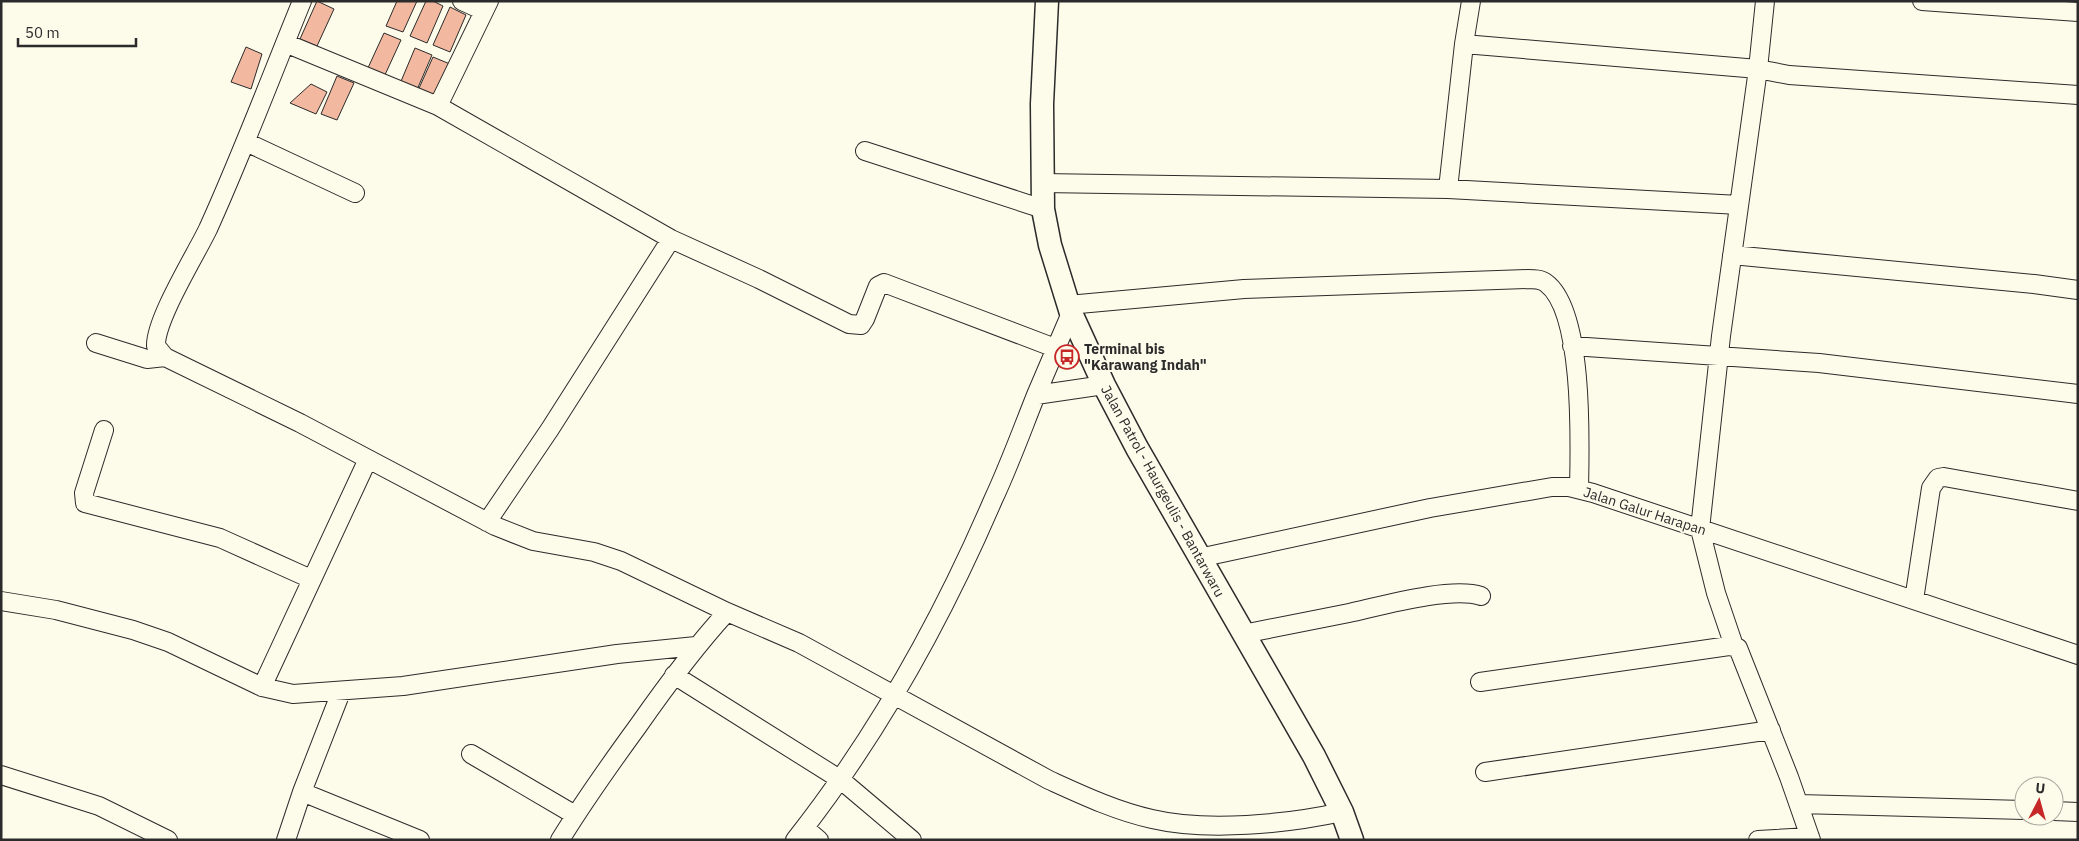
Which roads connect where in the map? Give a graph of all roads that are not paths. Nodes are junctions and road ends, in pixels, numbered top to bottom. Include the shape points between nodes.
1 (302, 1) edge
2 (462, 1) edge
3 (1048, 1) edge
4 (1471, 1) edge
5 (1765, 1) edge
6 (1922, 1) edge
7 (486, 6) edge
8 (2078, 12) edge
9 (285, 43) junction
10 (1464, 44) junction
11 (1758, 69) junction
12 (2078, 95) edge
13 (438, 106) junction
14 (246, 142) junction
15 (865, 151) dead end
16 (1042, 183) junction
17 (1448, 189) junction
18 (355, 193) dead end
19 (1739, 205) junction
20 (1043, 209) junction
21 (671, 239) junction
22 (1732, 255) junction
23 (2078, 290) edge
24 (1069, 309) junction
25 (96, 344) dead end
26 (1572, 346) junction
27 (1055, 348) junction
28 (1718, 356) junction
29 (165, 357) junction
30 (1104, 385) junction
31 (2078, 394) edge
32 (1036, 395) junction
33 (104, 430) dead end
34 (368, 459) junction
35 (1579, 489) junction
36 (2078, 501) edge
37 (487, 522) junction
38 (1700, 529) junction
39 (1199, 558) junction
40 (312, 579) junction
41 (1481, 596) dead end
42 (1914, 600) junction
43 (1, 601) edge
44 (727, 612) junction
45 (1243, 634) junction
46 (696, 646) junction
47 (1734, 646) junction
48 (2078, 655) edge
49 (674, 675) junction
50 (1480, 682) dead end
51 (262, 687) junction
52 (341, 692) junction
53 (895, 695) junction
54 (1771, 730) junction
55 (471, 754) dead end
56 (1485, 772) dead end
57 (1, 775) edge
58 (841, 780) junction
59 (302, 792) junction
60 (1798, 804) junction
61 (2014, 810) edge
62 (2064, 811) edge
63 (1342, 812) junction
64 (2078, 812) edge
65 (575, 815) junction
66 (800, 834) edge
67 (1810, 838) edge
68 (168, 840) edge
69 (286, 840) edge
70 (420, 840) edge
71 (560, 840) edge
72 (819, 840) edge
73 (912, 840) edge
74 (1352, 840) edge
75 (1758, 840) edge

1 - 9 street
2 - 7 street
3 - 16 main road, Jalan Patrol - Haurgeulis - Bantarwaru via 1042,104
4 - 10 street
5 - 11 street
6 - 8 street
7 - 13 street
9 - 13 street
9 - 14 street
10 - 11 street
10 - 17 street
11 - 12 street via 1789,75
11 - 19 street
13 - 21 street
14 - 18 street
14 - 29 street via 159,327 156,346
15 - 20 street
16 - 17 street
16 - 20 main road, Jalan Patrol - Haurgeulis - Bantarwaru
17 - 19 street
19 - 22 street
20 - 24 main road, Jalan Patrol - Haurgeulis - Bantarwaru
21 - 27 street via 849,324 861,324 878,286 884,283
21 - 37 street
22 - 23 street
22 - 28 street
24 - 26 street via 1244,289 1537,280 1546,282 1558,295 1566,312
24 - 27 street
24 - 30 main road, Jalan Patrol - Haurgeulis - Bantarwaru
25 - 29 street via 147,359
26 - 28 street
26 - 35 street via 1580,415
27 - 32 street
28 - 31 street via 1875,369
28 - 38 street
29 - 34 street
30 - 32 street
30 - 39 main road, Jalan Patrol - Haurgeulis - Bantarwaru
32 - 53 street via 994,500 953,587
33 - 40 street via 84,492 85,503 220,538
34 - 37 street
34 - 40 street
35 - 38 street, Jalan Galur Harapan
35 - 39 street, Jalan Galur Harapan via 1552,487 1430,508
36 - 42 street via 1938,478 1931,488
37 - 44 street via 533,541 594,552 621,561
38 - 42 street, Jalan Galur Harapan
38 - 47 street
39 - 45 main road, Jalan Patrol - Haurgeulis - Bantarwaru
40 - 51 street
41 - 45 street via 1456,593 1408,600
42 - 48 street, Jalan Galur Harapan
43 - 51 street via 56,610 133,630 168,642
44 - 46 street
44 - 53 street via 814,650
45 - 63 main road, Jalan Patrol - Haurgeulis - Bantarwaru via 1314,756
46 - 49 street
46 - 52 street
47 - 50 street
47 - 54 street via 1741,653
49 - 58 street
49 - 65 street
51 - 52 street via 293,694
52 - 59 street
53 - 58 street
53 - 63 street via 1049,780 1083,796 1152,819 1199,825 1259,824
54 - 56 street
54 - 60 street
55 - 65 street
57 - 68 street via 99,806
58 - 66 street
58 - 73 street
59 - 69 street
59 - 70 street
60 - 61 street
60 - 67 street
62 - 64 street
63 - 74 main road, Jalan Patrol - Haurgeulis - Bantarwaru
65 - 71 street
66 - 72 street
67 - 75 street

